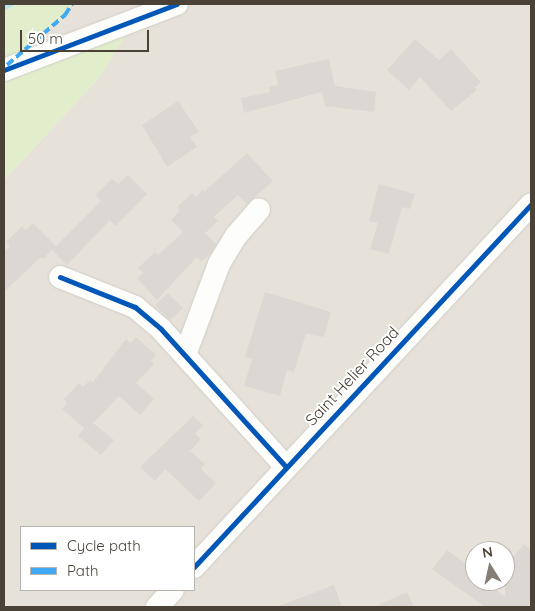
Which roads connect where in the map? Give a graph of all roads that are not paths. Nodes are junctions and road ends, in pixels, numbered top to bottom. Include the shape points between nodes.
1 (177, 4) edge
2 (4, 70) edge
3 (531, 204) edge
4 (259, 210) dead end
5 (60, 277) dead end
6 (185, 355) junction
7 (286, 467) junction
8 (195, 566) edge
9 (172, 591) edge
10 (157, 607) edge

1 - 2 street
3 - 7 street, Saint Helier Road
4 - 6 street via 236,236 219,264
5 - 6 street via 135,307
6 - 7 street
7 - 8 street, Saint Helier Road
9 - 10 street

